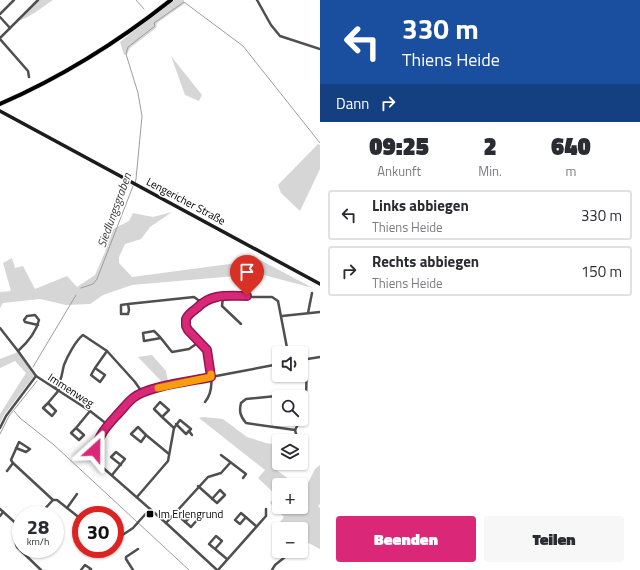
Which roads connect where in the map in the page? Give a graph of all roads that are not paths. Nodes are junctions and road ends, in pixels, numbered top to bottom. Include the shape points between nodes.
1 (14, 0) edge
2 (38, 0) edge
3 (171, 0) edge
4 (257, 0) edge
5 (0, 15) edge
6 (10, 28) junction
7 (0, 39) edge
8 (320, 49) edge
9 (29, 77) dead end
10 (0, 104) edge
11 (0, 111) edge
12 (320, 284) edge
13 (312, 293) dead end
14 (223, 297) junction
15 (201, 302) junction
16 (128, 304) junction
17 (320, 312) edge
18 (308, 313) junction
19 (282, 316) junction
20 (241, 324) dead end
21 (38, 325) junction
22 (0, 328) edge
23 (161, 338) junction
24 (199, 342) junction
25 (287, 346) edge
26 (18, 351) junction
27 (107, 351) junction
28 (320, 357) edge
29 (308, 359) edge
30 (272, 365) edge
31 (95, 368) junction
32 (36, 376) junction
33 (211, 377) junction
34 (55, 388) junction
35 (59, 390) junction
36 (142, 392) junction
37 (272, 396) edge
38 (205, 402) dead end
39 (48, 403) junction
40 (90, 411) junction
41 (162, 417) junction
42 (176, 424) junction
43 (108, 425) junction
44 (297, 426) edge
45 (0, 428) edge
46 (76, 428) junction
47 (174, 428) junction
48 (295, 430) junction
49 (189, 432) junction
50 (296, 434) edge
51 (146, 435) junction
52 (192, 435) dead end
53 (16, 448) junction
54 (169, 454) junction
55 (222, 455) dead end
56 (13, 463) junction
57 (230, 463) junction
58 (121, 465) junction
59 (7, 471) dead end
60 (112, 475) junction
61 (243, 478) dead end
62 (198, 486) junction
63 (77, 494) dead end
64 (137, 497) junction
65 (212, 498) junction
66 (53, 500) junction
67 (47, 506) edge
68 (66, 508) junction
69 (0, 509) edge
70 (150, 509) junction
71 (266, 509) dead end
72 (3, 512) junction
73 (72, 512) edge
74 (175, 513) junction
75 (0, 516) edge
76 (246, 517) junction
77 (12, 520) edge
78 (186, 522) junction
79 (166, 523) junction
80 (256, 526) junction
81 (124, 535) edge
82 (138, 549) dead end
83 (215, 549) junction
84 (29, 558) edge
85 (283, 558) edge
86 (227, 559) junction
87 (41, 570) edge
88 (81, 570) edge
89 (90, 570) edge
90 (133, 570) edge
91 (218, 570) edge
92 (272, 570) edge

1 - 5 street
2 - 6 street
3 - 10 main road via 102,50 46,82
4 - 8 street via 280,36
5 - 6 street
6 - 7 street
7 - 9 street via 28,71
11 - 12 main road, Lengericher Straße
13 - 18 street
14 - 15 street
14 - 19 street via 272,296 278,301
14 - 20 street via 222,306
15 - 16 street via 194,297
15 - 24 street via 185,323
16 - 16 street via 121,305 122,314 128,314
17 - 18 street
18 - 19 street
19 - 25 street
21 - 21 street via 39,320 35,315 27,316 24,320 28,324
21 - 26 street via 28,342
22 - 26 street, Immenweg
23 - 23 street via 154,332 143,333 144,341
23 - 24 street via 172,352 189,349
24 - 33 street via 207,350
26 - 32 street, Immenweg
27 - 31 street
27 - 34 street via 83,335 64,364 63,374
27 - 36 street
28 - 29 street
30 - 33 street
31 - 31 street via 105,375 100,382 91,375
32 - 34 street, Immenweg
32 - 45 street
33 - 36 street
33 - 38 street via 210,395
34 - 35 street, Immenweg
35 - 39 street
35 - 40 street, Immenweg
36 - 43 street
37 - 48 street via 246,399 241,403 241,416 246,423
39 - 39 street via 56,411 52,416 43,408
40 - 43 street, Immenweg
40 - 46 street
41 - 41 street via 169,410 160,402 154,409
41 - 47 street
42 - 47 street
42 - 49 street via 186,434
42 - 49 street via 180,420 191,429
43 - 60 street via 99,437 95,450 98,462
44 - 48 street
46 - 46 street via 84,435 79,440 71,433
47 - 54 street
48 - 50 street
49 - 52 street
51 - 51 street via 140,442 132,434 138,427
51 - 54 street
53 - 53 street via 19,442 30,449 26,452
53 - 56 street via 11,460
54 - 64 street via 168,461
55 - 57 street
56 - 59 street
56 - 66 street
57 - 61 street via 246,474
57 - 62 street via 221,473 208,477
58 - 58 street via 125,459 116,452 111,457
58 - 60 street
60 - 64 street
62 - 65 street
62 - 74 street
63 - 68 street
64 - 70 street
65 - 65 street via 217,503 225,495 220,490
66 - 67 street
66 - 68 street via 57,500
68 - 73 street
69 - 72 street
70 - 79 street
70 - 81 street
71 - 80 street via 266,516
72 - 75 street
72 - 77 street
74 - 78 street
74 - 79 street
76 - 76 street via 241,513 235,520 240,524
76 - 80 street
78 - 78 street via 191,527 198,519 193,514
79 - 91 street
80 - 86 street
82 - 90 street via 126,557
83 - 83 street via 209,544 216,536 222,541
83 - 86 street
84 - 87 street
85 - 92 street
86 - 91 street
88 - 89 street via 85,565

